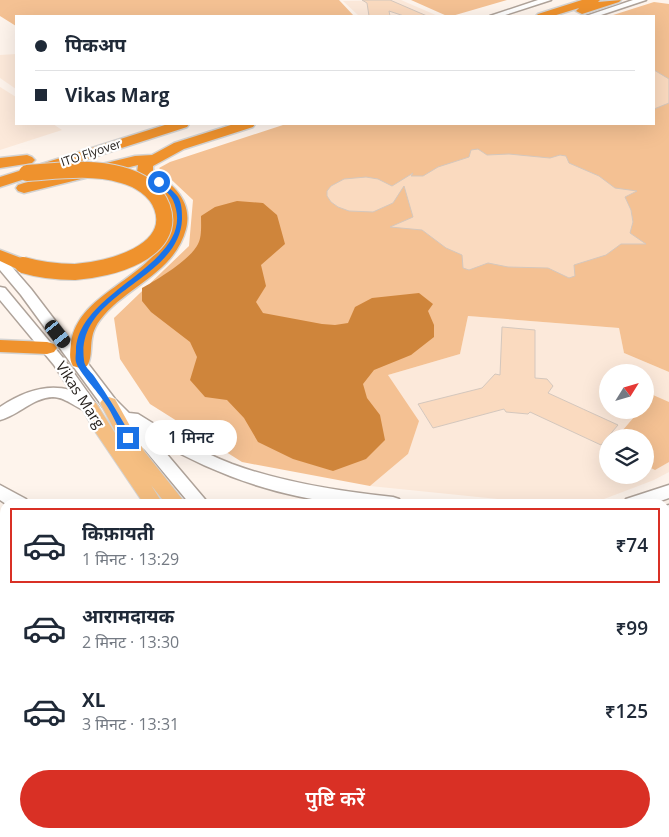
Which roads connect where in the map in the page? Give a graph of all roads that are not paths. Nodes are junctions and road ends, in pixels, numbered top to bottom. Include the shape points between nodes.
1 (547, 0) edge
2 (594, 0) edge
3 (615, 0) edge
4 (642, 0) edge
5 (497, 15) edge
6 (545, 15) edge
7 (569, 15) edge
8 (593, 15) edge
9 (141, 125) edge
10 (158, 125) edge
11 (178, 125) edge
12 (245, 125) edge
13 (153, 159) junction
14 (0, 162) edge
15 (27, 166) junction
16 (0, 168) edge
17 (0, 175) edge
18 (0, 182) edge
19 (0, 195) edge
20 (0, 255) edge
21 (0, 262) edge
22 (0, 292) edge
23 (0, 346) edge
24 (47, 348) junction
25 (80, 362) junction
26 (109, 403) junction
27 (90, 407) junction
28 (0, 415) edge
29 (0, 491) edge
30 (669, 491) edge
31 (12, 499) edge
32 (172, 499) edge
33 (360, 499) edge
34 (646, 499) edge

1 - 5 main road
2 - 6 highway
3 - 7 highway
4 - 8 main road
9 - 15 highway
10 - 17 highway, ITO Flyover
11 - 15 highway, ITO Flyover, bridge
12 - 13 highway via 179,146
13 - 19 highway
13 - 25 highway via 146,164 145,172 176,198 179,229 163,257 113,295 84,329
14 - 15 highway
15 - 16 highway
15 - 18 highway, ITO Flyover
15 - 20 highway, bridge via 126,175 148,188 156,197 164,212 163,230 143,251 99,269 69,273 48,271
21 - 25 main road, Vikas Marg
22 - 24 main road, Vikas Marg
23 - 24 highway
24 - 27 main road, Vikas Marg
25 - 26 main road, Vikas Marg
26 - 32 main road, Vikas Marg via 137,455
26 - 33 main road via 159,435 239,473 306,491
27 - 28 main road via 71,396 50,392 25,400
27 - 32 main road, Vikas Marg via 100,426
29 - 31 main road
30 - 34 main road

